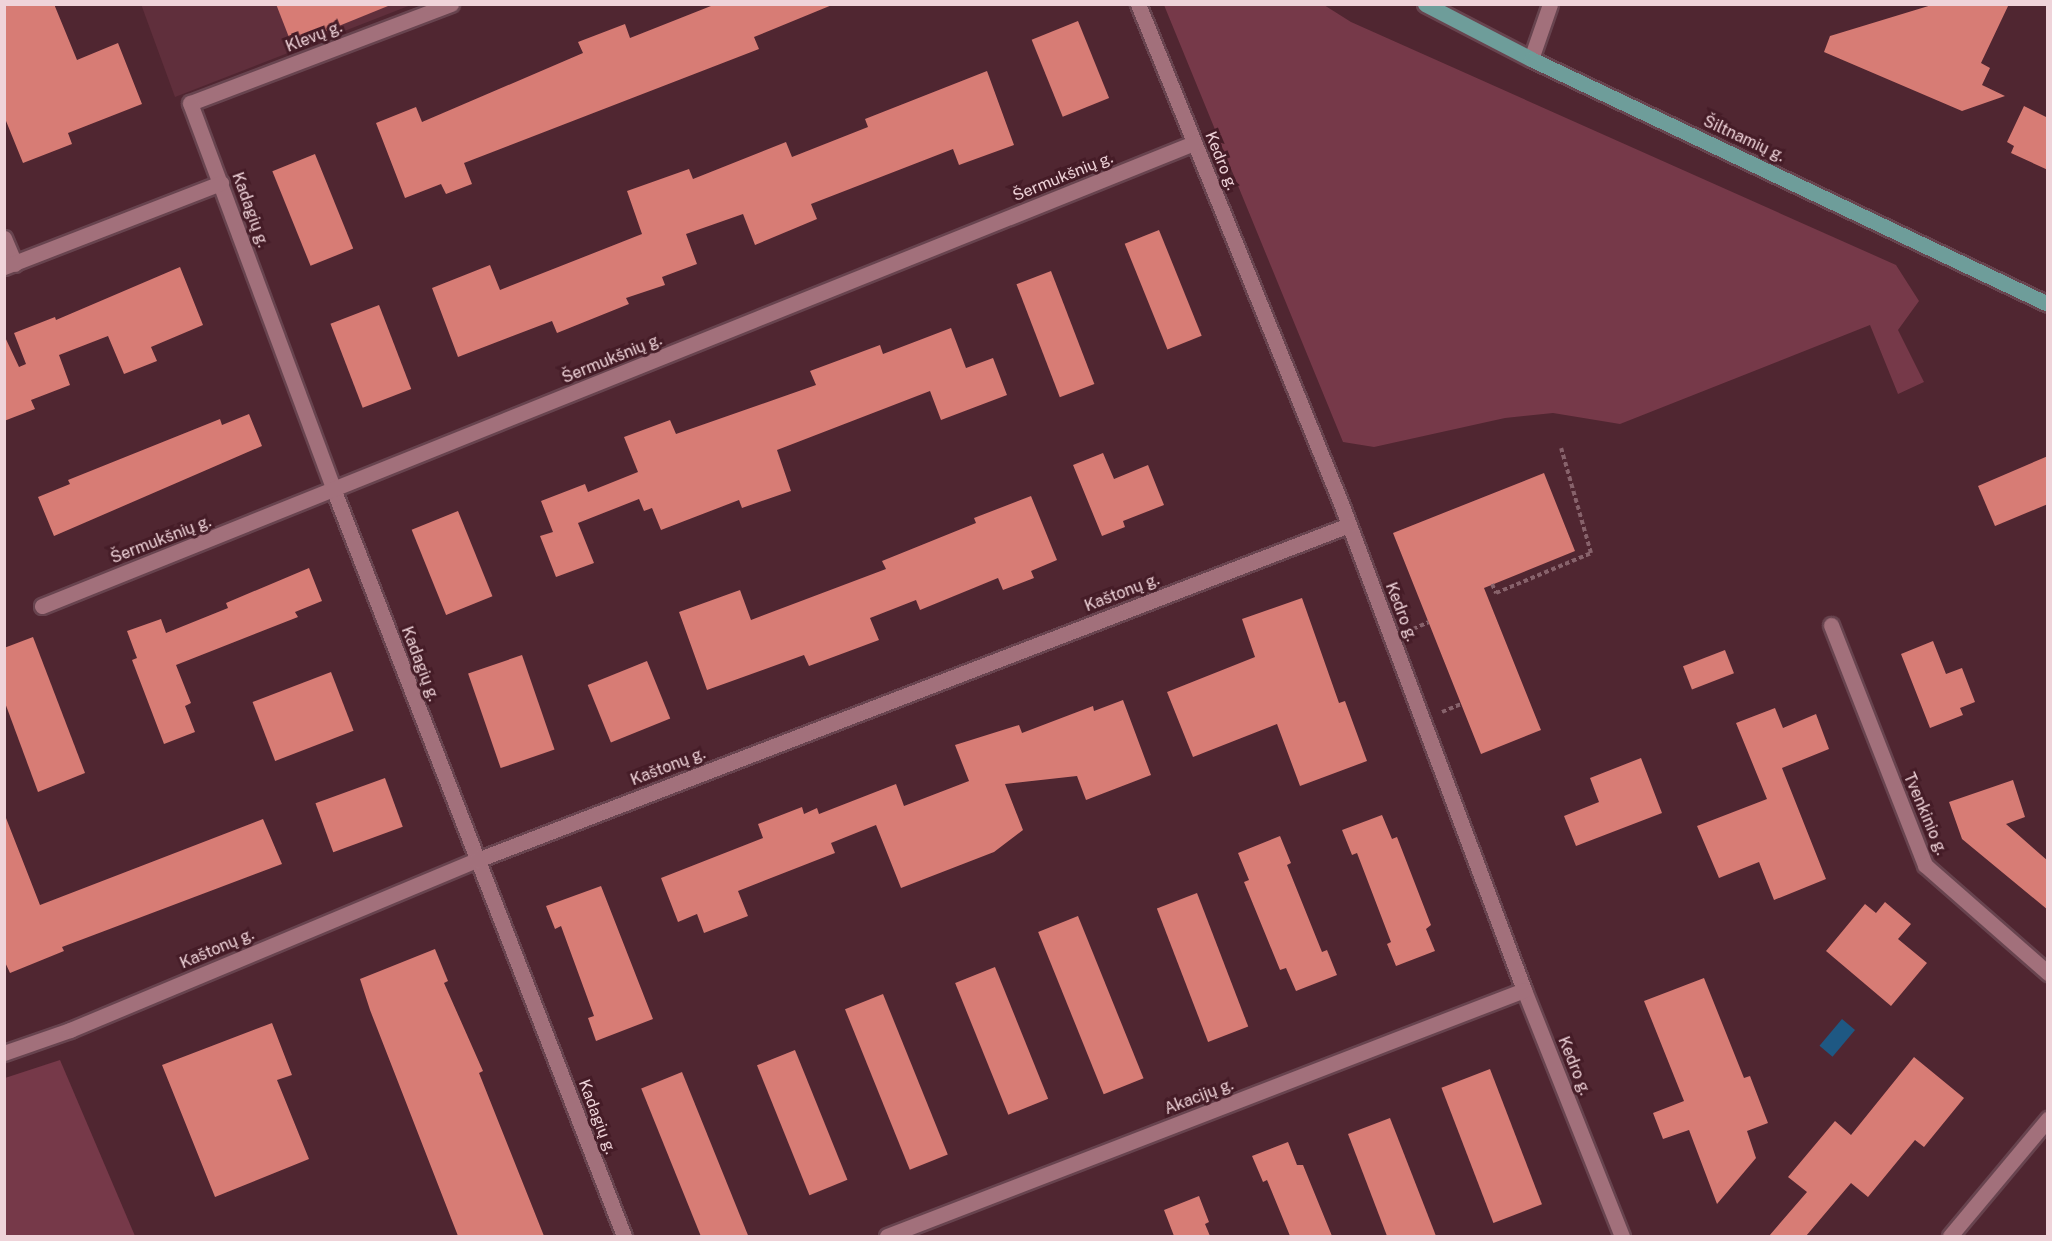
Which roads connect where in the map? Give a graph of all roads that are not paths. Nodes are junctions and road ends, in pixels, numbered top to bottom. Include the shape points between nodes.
1 (451, 4) edge
2 (1138, 4) edge
3 (1425, 4) edge
4 (1550, 4) edge
5 (1531, 59) junction
6 (190, 103) joint
7 (1194, 143) junction
8 (221, 183) junction
9 (4, 238) edge
10 (10, 266) edge
11 (2048, 304) edge
12 (334, 491) junction
13 (1349, 525) junction
14 (42, 606) dead end
15 (1831, 625) dead end
16 (477, 860) junction
17 (2048, 973) edge
18 (1524, 990) junction
19 (4, 1053) edge
20 (2048, 1119) edge
21 (624, 1236) edge
22 (887, 1236) edge
23 (1622, 1236) edge
24 (1950, 1236) edge

1 - 6 street, Klevų g.
2 - 7 street, Kedro g.
3 - 5 main road, Šiltnamių g.
4 - 5 street
5 - 11 main road, Šiltnamių g.
6 - 8 street, Kadagių g.
7 - 12 street, Šermukšnių g.
7 - 13 street, Kedro g.
8 - 10 street
8 - 12 street, Kadagių g.
9 - 10 street
12 - 14 street, Šermukšnių g.
12 - 16 street, Kadagių g.
13 - 16 street, Kaštonų g.
13 - 18 street, Kedro g.
15 - 17 street, Tvenkinio g. via 1925,865
16 - 19 street, Kaštonų g. via 70,1030
16 - 21 street, Kadagių g.
18 - 22 street, Akacijų g.
18 - 23 street, Kedro g.
20 - 24 street

